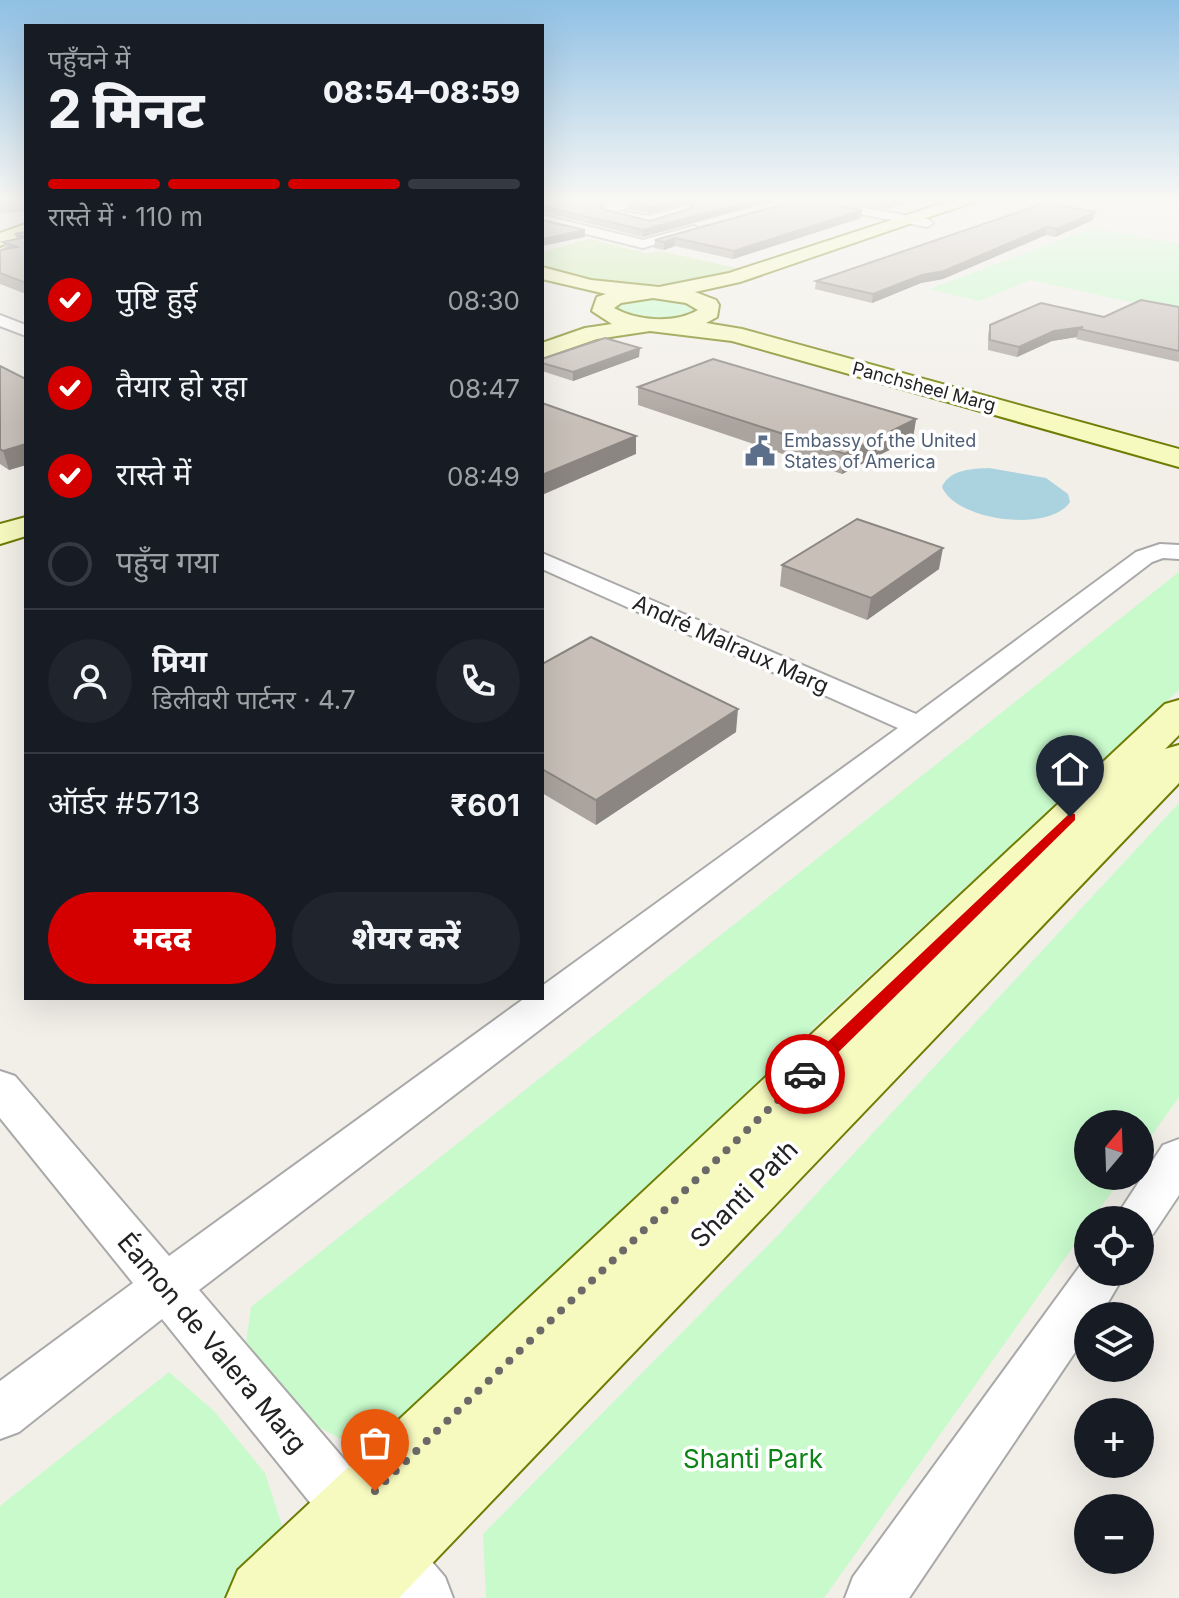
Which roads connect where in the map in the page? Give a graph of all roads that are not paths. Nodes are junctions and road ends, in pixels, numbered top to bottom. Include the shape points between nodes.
1 (552, 276) edge
2 (740, 276) edge
3 (763, 276) edge
4 (544, 280) edge
5 (658, 292) junction
6 (604, 306) junction
7 (708, 306) junction
8 (0, 320) edge
9 (663, 324) junction
10 (24, 330) edge
11 (544, 341) edge
12 (544, 350) edge
13 (1179, 447) edge
14 (1179, 458) edge
15 (24, 513) edge
16 (0, 521) edge
17 (24, 527) edge
18 (0, 534) edge
19 (1179, 552) edge
20 (544, 561) edge
21 (1179, 712) edge
22 (920, 727) junction
23 (1179, 758) edge
24 (0, 1088) edge
25 (1179, 1158) edge
26 (1146, 1206) edge
27 (165, 1286) junction
28 (1092, 1286) edge
29 (0, 1413) edge
30 (369, 1533) junction
31 (266, 1598) edge
32 (343, 1598) edge
33 (424, 1598) edge
34 (874, 1598) edge

1 - 5 main road via 590,286
2 - 5 main road
3 - 7 main road via 723,292
4 - 6 main road via 585,290
5 - 6 main road via 624,295
5 - 7 main road via 691,297
6 - 9 main road, Panchsheel Marg via 622,321
6 - 11 main road via 571,332
7 - 9 main road via 695,320
7 - 13 main road via 712,315 741,327
8 - 10 street
9 - 12 main road via 593,333
9 - 14 main road, Panchsheel Marg via 734,334
15 - 16 main road
17 - 18 main road
19 - 22 street via 1144,557
20 - 22 street, André Malraux Marg
21 - 30 main road, Shanti Path
22 - 27 street
23 - 30 main road, Shanti Path
24 - 27 street, Éamon de Valera Marg
25 - 26 street
27 - 29 street
27 - 30 street, Éamon de Valera Marg
28 - 34 street
30 - 31 main road, Shanti Path
30 - 32 main road, Shanti Path
30 - 33 street, Éamon de Valera Marg

